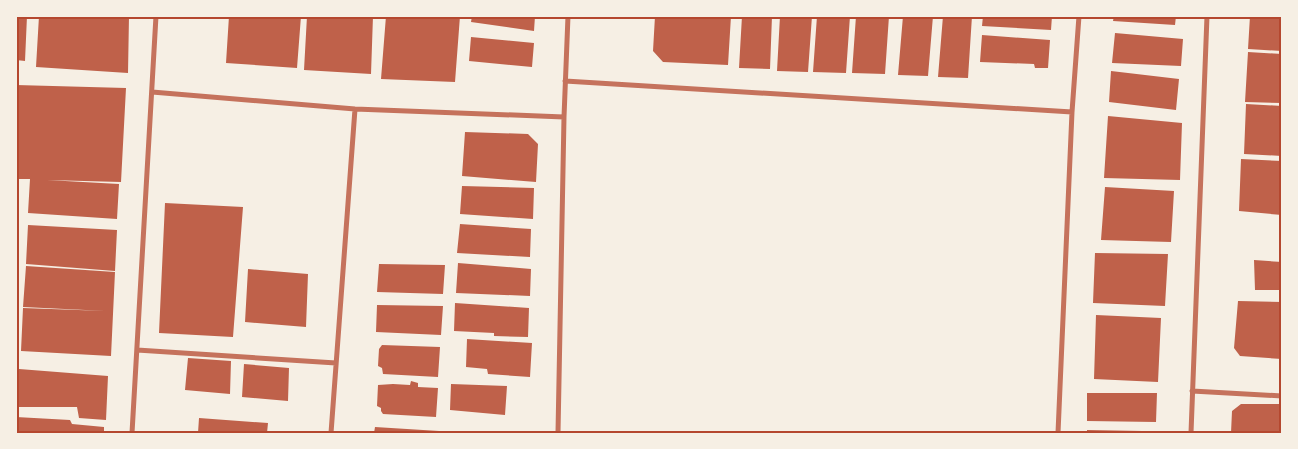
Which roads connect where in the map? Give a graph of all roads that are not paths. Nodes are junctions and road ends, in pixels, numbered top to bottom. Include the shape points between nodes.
1 (156, 16) edge
2 (568, 16) edge
3 (1079, 16) edge
4 (1207, 16) edge
5 (565, 81) junction
6 (152, 92) junction
7 (355, 109) junction
8 (1072, 112) junction
9 (564, 117) junction
10 (137, 350) junction
11 (336, 364) junction
12 (1192, 391) junction
13 (1282, 396) edge
14 (132, 433) edge
15 (331, 433) edge
16 (558, 433) edge
17 (1058, 433) edge
18 (1190, 433) edge

1 - 6 street
2 - 5 street
3 - 8 street
4 - 12 street
5 - 8 street
5 - 9 street
6 - 7 street
6 - 10 street
7 - 9 street
7 - 11 street
8 - 17 street
9 - 16 street
10 - 11 street
10 - 14 street
11 - 15 street
12 - 13 street
12 - 18 street

